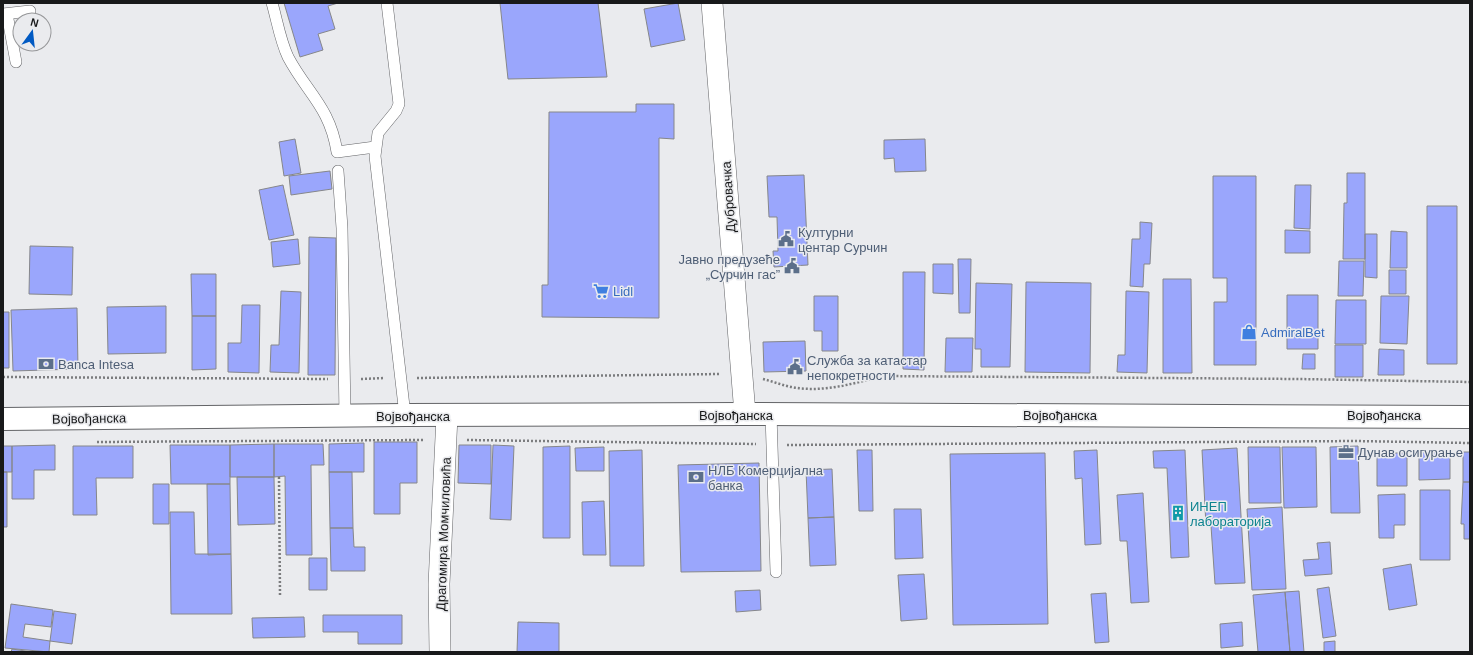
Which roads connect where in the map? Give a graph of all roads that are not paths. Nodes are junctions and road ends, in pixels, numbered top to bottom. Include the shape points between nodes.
1 (272, 3) edge
2 (387, 3) edge
3 (712, 3) edge
4 (30, 11) dead end
5 (5, 14) edge
6 (16, 62) dead end
7 (375, 147) junction
8 (338, 171) dead end
9 (745, 414) junction
10 (771, 414) junction
11 (405, 415) junction
12 (345, 416) junction
13 (447, 416) junction
14 (1470, 417) edge
15 (3, 419) edge
16 (776, 572) dead end
17 (440, 652) edge

1 - 7 lane via 288,57 324,111 333,131 337,152
2 - 7 lane via 399,104 378,133
3 - 9 street, Дубровачка
4 - 5 lane
5 - 6 lane
7 - 11 lane
8 - 12 lane via 342,228
9 - 10 main road, Војвођанска
9 - 13 main road, Војвођанска
10 - 14 main road, Војвођанска
10 - 16 lane
11 - 12 main road, Војвођанска
11 - 13 main road, Војвођанска
12 - 15 main road, Војвођанска
13 - 17 street, Драгомира Момчиловића via 439,584

